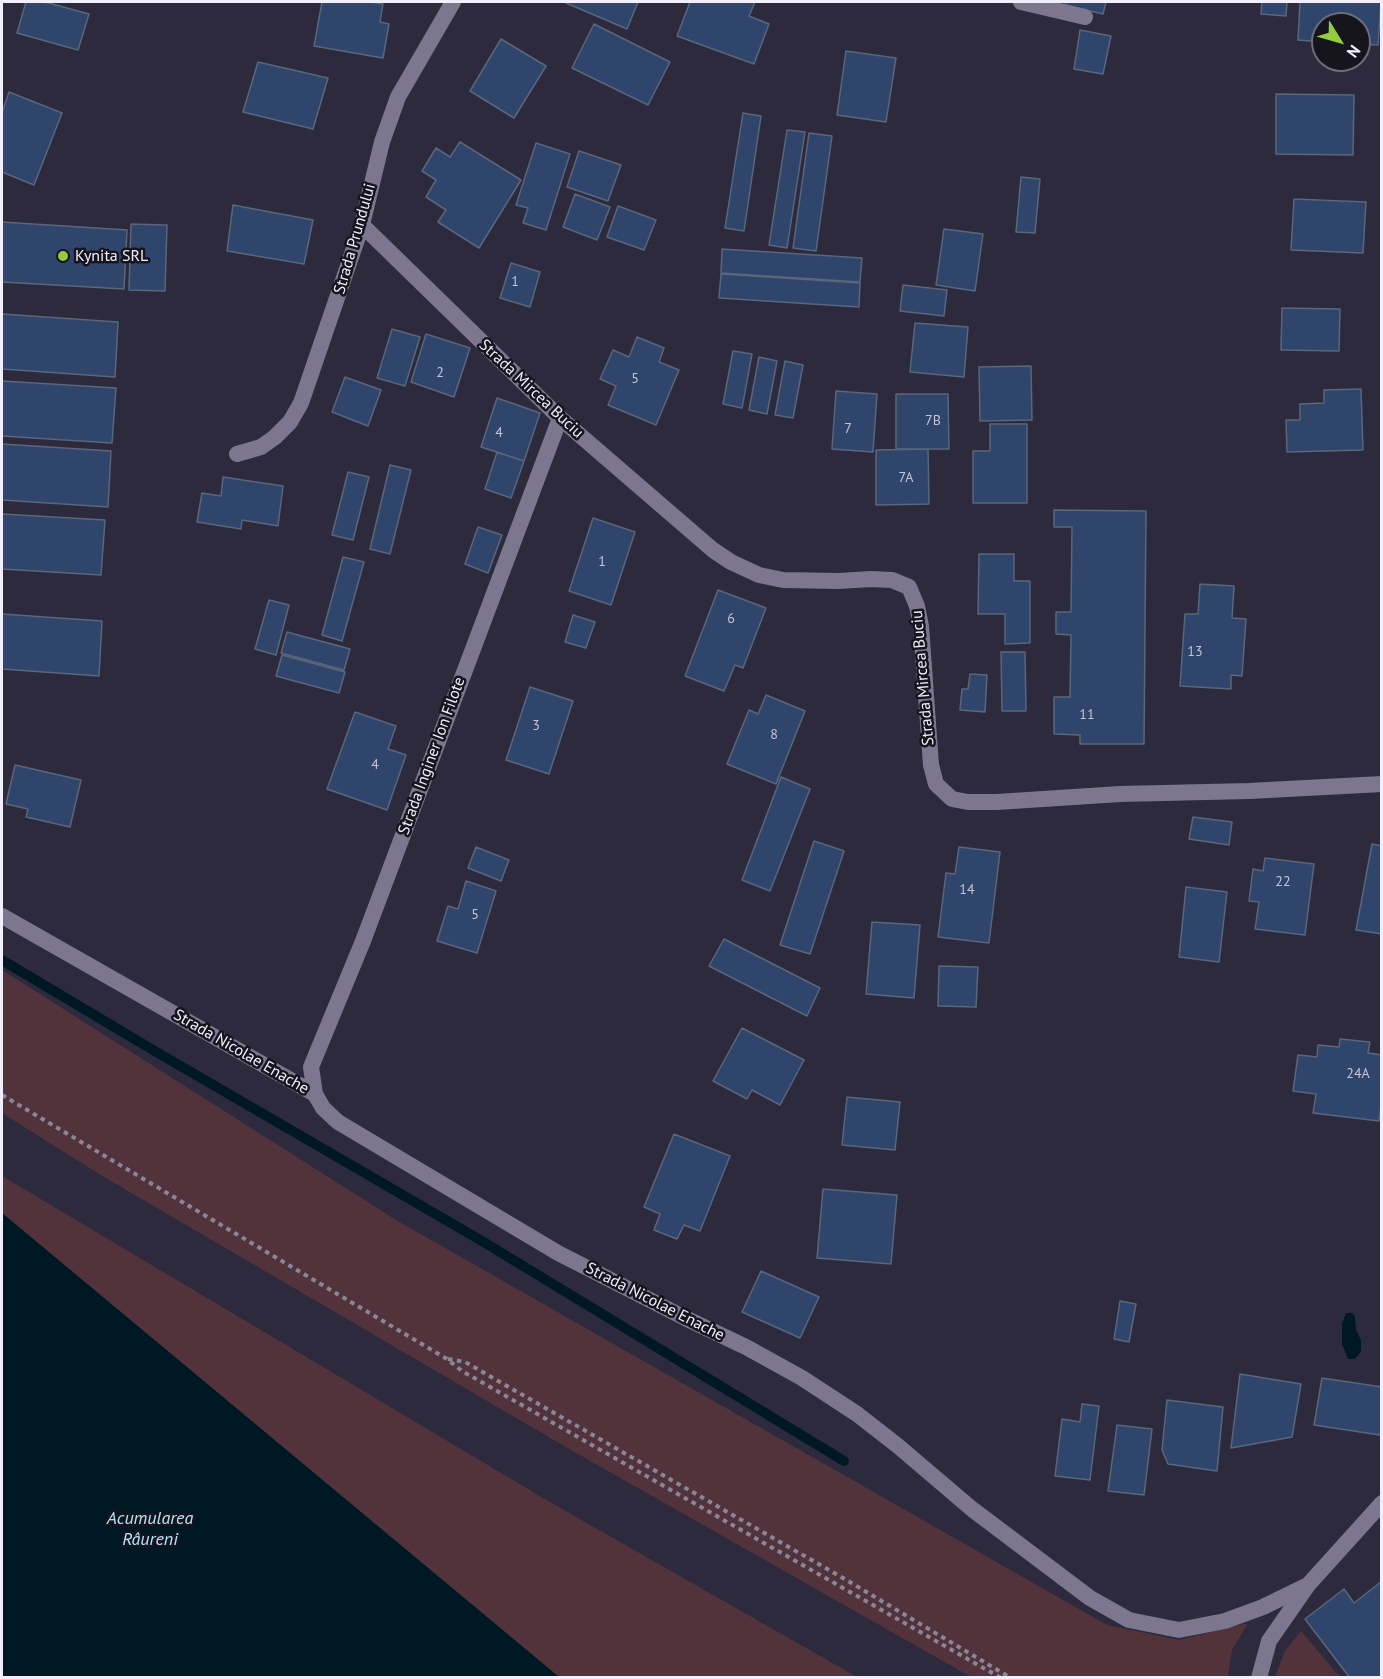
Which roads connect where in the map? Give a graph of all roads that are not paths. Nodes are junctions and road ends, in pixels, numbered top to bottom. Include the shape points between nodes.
1 (453, 2) edge
2 (1021, 2) edge
3 (1084, 17) dead end
4 (362, 225) junction
5 (560, 417) junction
6 (237, 453) dead end
7 (1382, 784) edge
8 (2, 916) edge
9 (315, 1094) junction
10 (1382, 1503) edge
11 (1308, 1585) junction
12 (1259, 1677) edge

1 - 4 street, Strada Prundului via 398,96 382,142
2 - 3 street
4 - 5 street, Strada Mircea Buciu
4 - 6 street, Strada Prundului via 301,403 275,437 261,447
5 - 7 street, Strada Mircea Buciu via 731,562 759,575 783,580 892,580 909,587 918,606 921,626 931,765 936,784 952,799 997,802
5 - 9 street, Strada Inginer Ion Filote via 363,941 311,1067
8 - 9 street, Strada Nicolae Enache
9 - 11 street, Strada Nicolae Enache via 338,1122 558,1253 802,1378 857,1414 972,1509 1081,1591 1130,1620 1179,1630 1224,1622
10 - 11 street
11 - 12 street via 1269,1641

